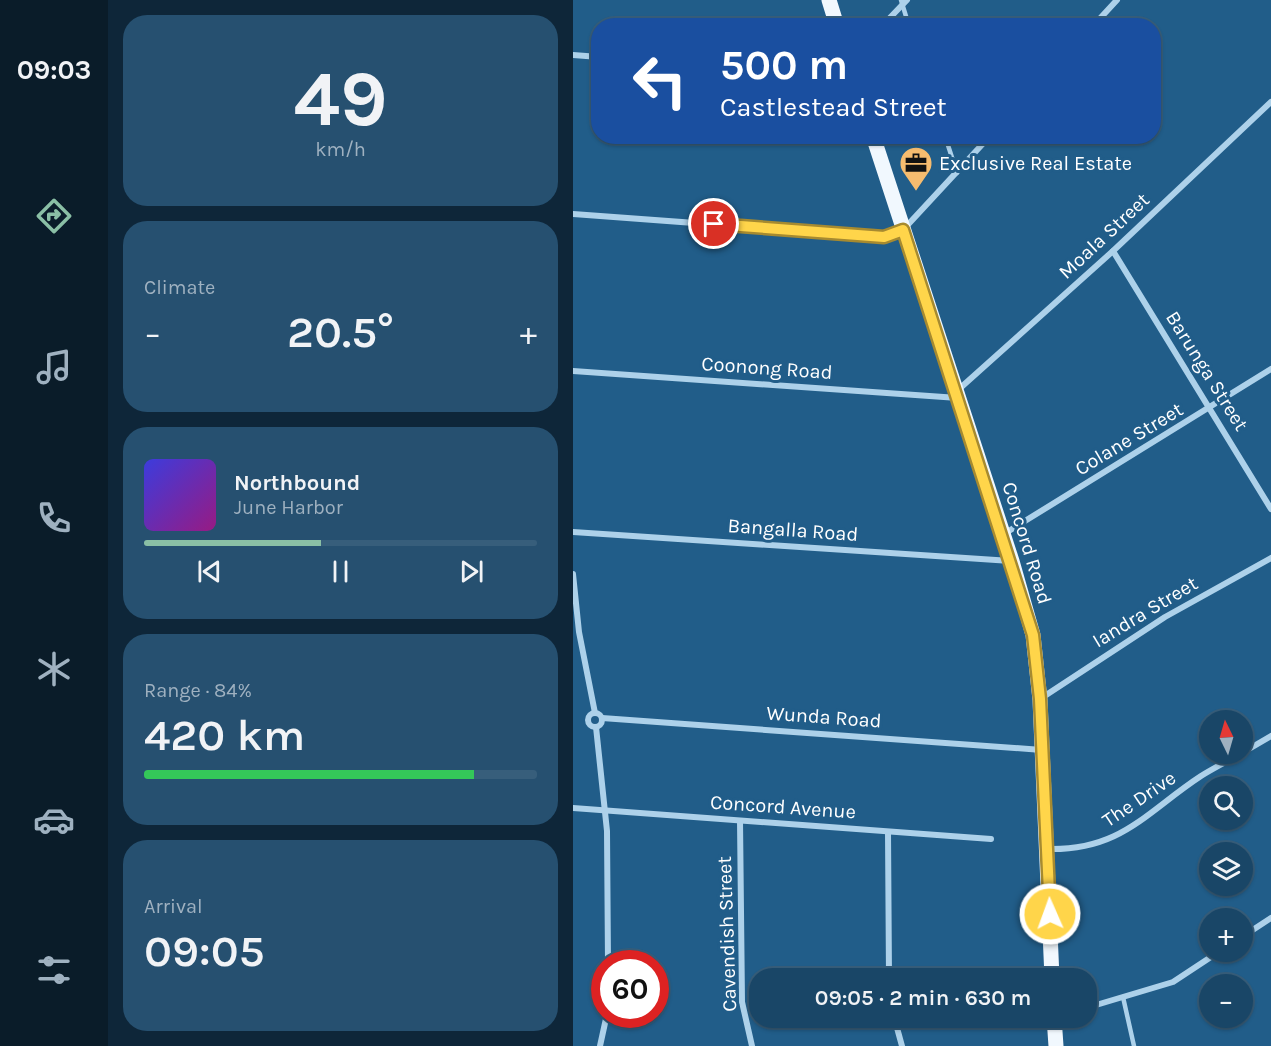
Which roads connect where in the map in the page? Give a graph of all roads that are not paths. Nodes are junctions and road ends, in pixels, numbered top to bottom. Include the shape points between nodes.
1 (829, 0) edge
2 (1116, 0) edge
3 (903, 2) edge
4 (835, 18) edge
5 (889, 18) edge
6 (907, 18) edge
7 (1100, 18) edge
8 (573, 55) edge
9 (591, 56) edge
10 (1271, 102) edge
11 (876, 144) edge
12 (948, 144) edge
13 (983, 144) edge
14 (957, 173) junction
15 (573, 214) edge
16 (903, 230) junction
17 (1113, 251) junction
18 (1271, 369) edge
19 (573, 371) edge
20 (957, 395) junction
21 (1211, 408) junction
22 (1271, 509) edge
23 (573, 532) edge
24 (1003, 534) junction
25 (1271, 558) edge
26 (1012, 561) junction
27 (573, 574) edge
28 (1040, 699) junction
29 (595, 713) junction
30 (602, 718) junction
31 (596, 727) junction
32 (1271, 736) edge
33 (1253, 747) edge
34 (1042, 750) junction
35 (1222, 764) edge
36 (573, 808) edge
37 (606, 811) junction
38 (739, 821) junction
39 (888, 832) junction
40 (991, 838) dead end
41 (1047, 849) junction
42 (1271, 918) edge
43 (1253, 930) edge
44 (608, 950) edge
45 (1203, 962) edge
46 (889, 968) edge
47 (1052, 968) edge
48 (1123, 997) junction
49 (1097, 1005) edge
50 (604, 1028) edge
51 (897, 1028) edge
52 (1055, 1028) edge
53 (600, 1046) edge
54 (752, 1046) edge
55 (902, 1046) edge
56 (1056, 1046) edge
57 (1134, 1046) edge

1 - 4 main road
2 - 7 street
3 - 5 street
3 - 6 lane
8 - 9 street
10 - 17 street, Moala Street
11 - 16 main road, Concord Road
12 - 14 lane
13 - 14 street
14 - 16 street
15 - 16 street via 884,237
16 - 20 main road, Concord Road
17 - 20 street, Moala Street
17 - 21 street, Barunga Street
18 - 21 street, Colane Street
19 - 20 street, Coonong Road
20 - 24 main road, Concord Road
21 - 22 street, Barunga Street
21 - 24 street, Colane Street
23 - 26 street, Bangalla Road
24 - 26 main road, Concord Road
25 - 28 street, Iandra Street via 1137,634
26 - 28 main road, Concord Road via 1033,635
27 - 29 street
28 - 34 main road, Concord Road
29 - 30 street
29 - 31 street via 588,721
30 - 31 street via 602,724
30 - 34 street, Wunda Road
31 - 37 street
32 - 33 street, The Drive
34 - 41 main road, Concord Road
35 - 41 street, The Drive via 1113,838 1074,849
36 - 37 street, Concord Avenue
37 - 38 street, Concord Avenue
37 - 44 street
38 - 39 street, Concord Avenue
38 - 54 street, Cavendish Street via 742,1002
39 - 40 street, Concord Avenue
39 - 46 street
41 - 47 main road, Concord Road
42 - 43 street
45 - 48 street via 1173,982
48 - 49 street
48 - 57 lane
50 - 53 street
51 - 55 street
52 - 56 main road

